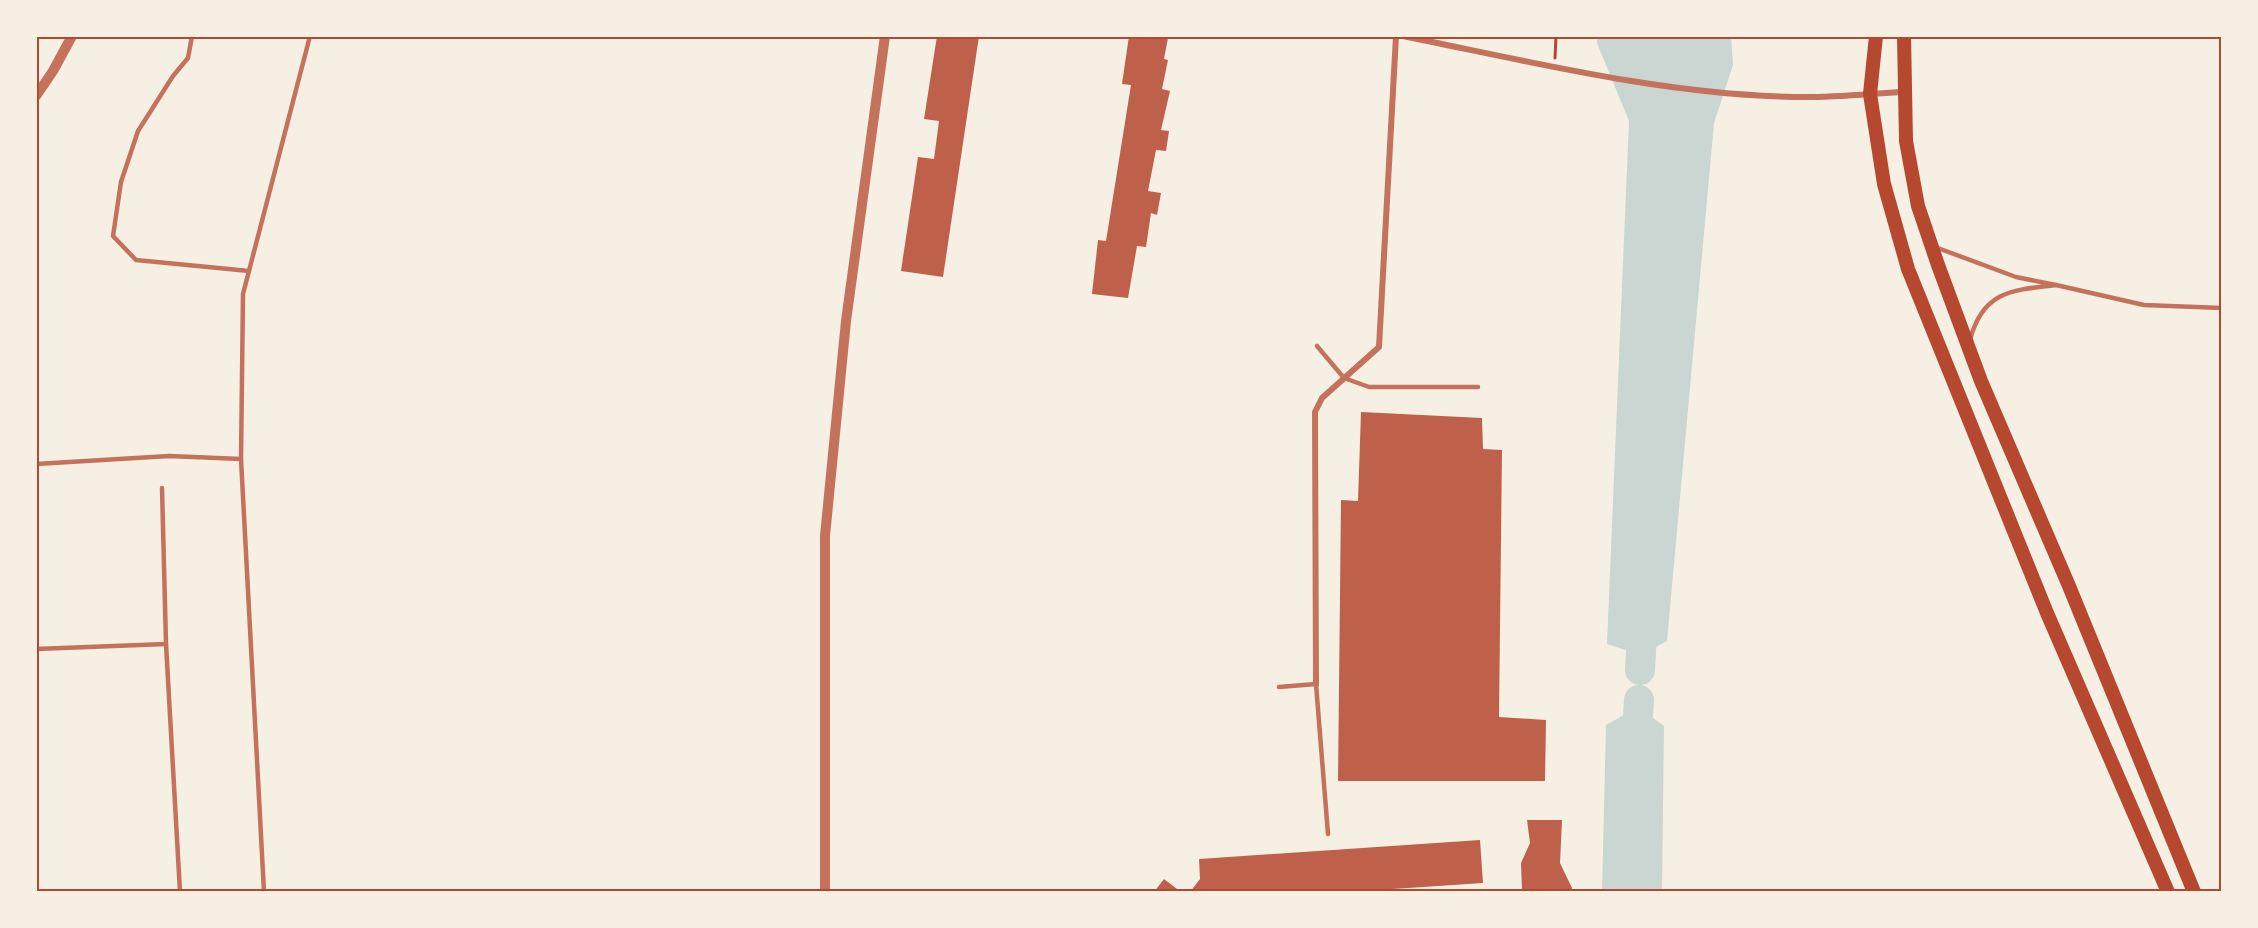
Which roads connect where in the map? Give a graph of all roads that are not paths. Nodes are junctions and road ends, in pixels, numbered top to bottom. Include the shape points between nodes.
1 (72, 36) edge
2 (192, 36) edge
3 (310, 36) edge
4 (885, 36) edge
5 (1396, 36) edge
6 (1403, 36) edge
7 (1876, 36) edge
8 (1904, 36) edge
9 (1903, 92) junction
10 (1870, 94) junction
11 (36, 96) edge
12 (1931, 245) junction
13 (249, 271) junction
14 (2056, 285) junction
15 (2222, 308) edge
16 (1317, 346) dead end
17 (1968, 346) junction
18 (1344, 378) junction
19 (1478, 387) dead end
20 (241, 459) junction
21 (36, 464) edge
22 (162, 488) dead end
23 (166, 644) junction
24 (36, 649) edge
25 (1316, 684) junction
26 (1279, 687) dead end
27 (1328, 834) dead end
28 (180, 892) edge
29 (264, 892) edge
30 (825, 892) edge
31 (2168, 892) edge
32 (2194, 892) edge

1 - 11 street
2 - 13 lane via 188,58 138,131 121,182 113,236 136,260
3 - 13 lane
4 - 30 street via 846,321 825,536
5 - 18 street via 1378,347
6 - 10 street via 1554,69 1735,94 1796,98
7 - 10 main road
8 - 9 main road
9 - 10 street
9 - 12 main road via 1908,152 1918,206
10 - 31 main road via 1884,184 1908,269 2047,613
12 - 14 lane via 2016,277
12 - 17 main road
13 - 20 lane via 243,294
14 - 15 lane via 2144,305
14 - 17 lane via 2007,291 1986,308
16 - 18 lane
17 - 32 main road
18 - 19 lane via 1369,387
18 - 25 street via 1322,398 1316,412
20 - 21 lane via 169,456
20 - 29 lane
22 - 23 lane
23 - 24 lane
23 - 28 lane
25 - 26 lane
25 - 27 lane

